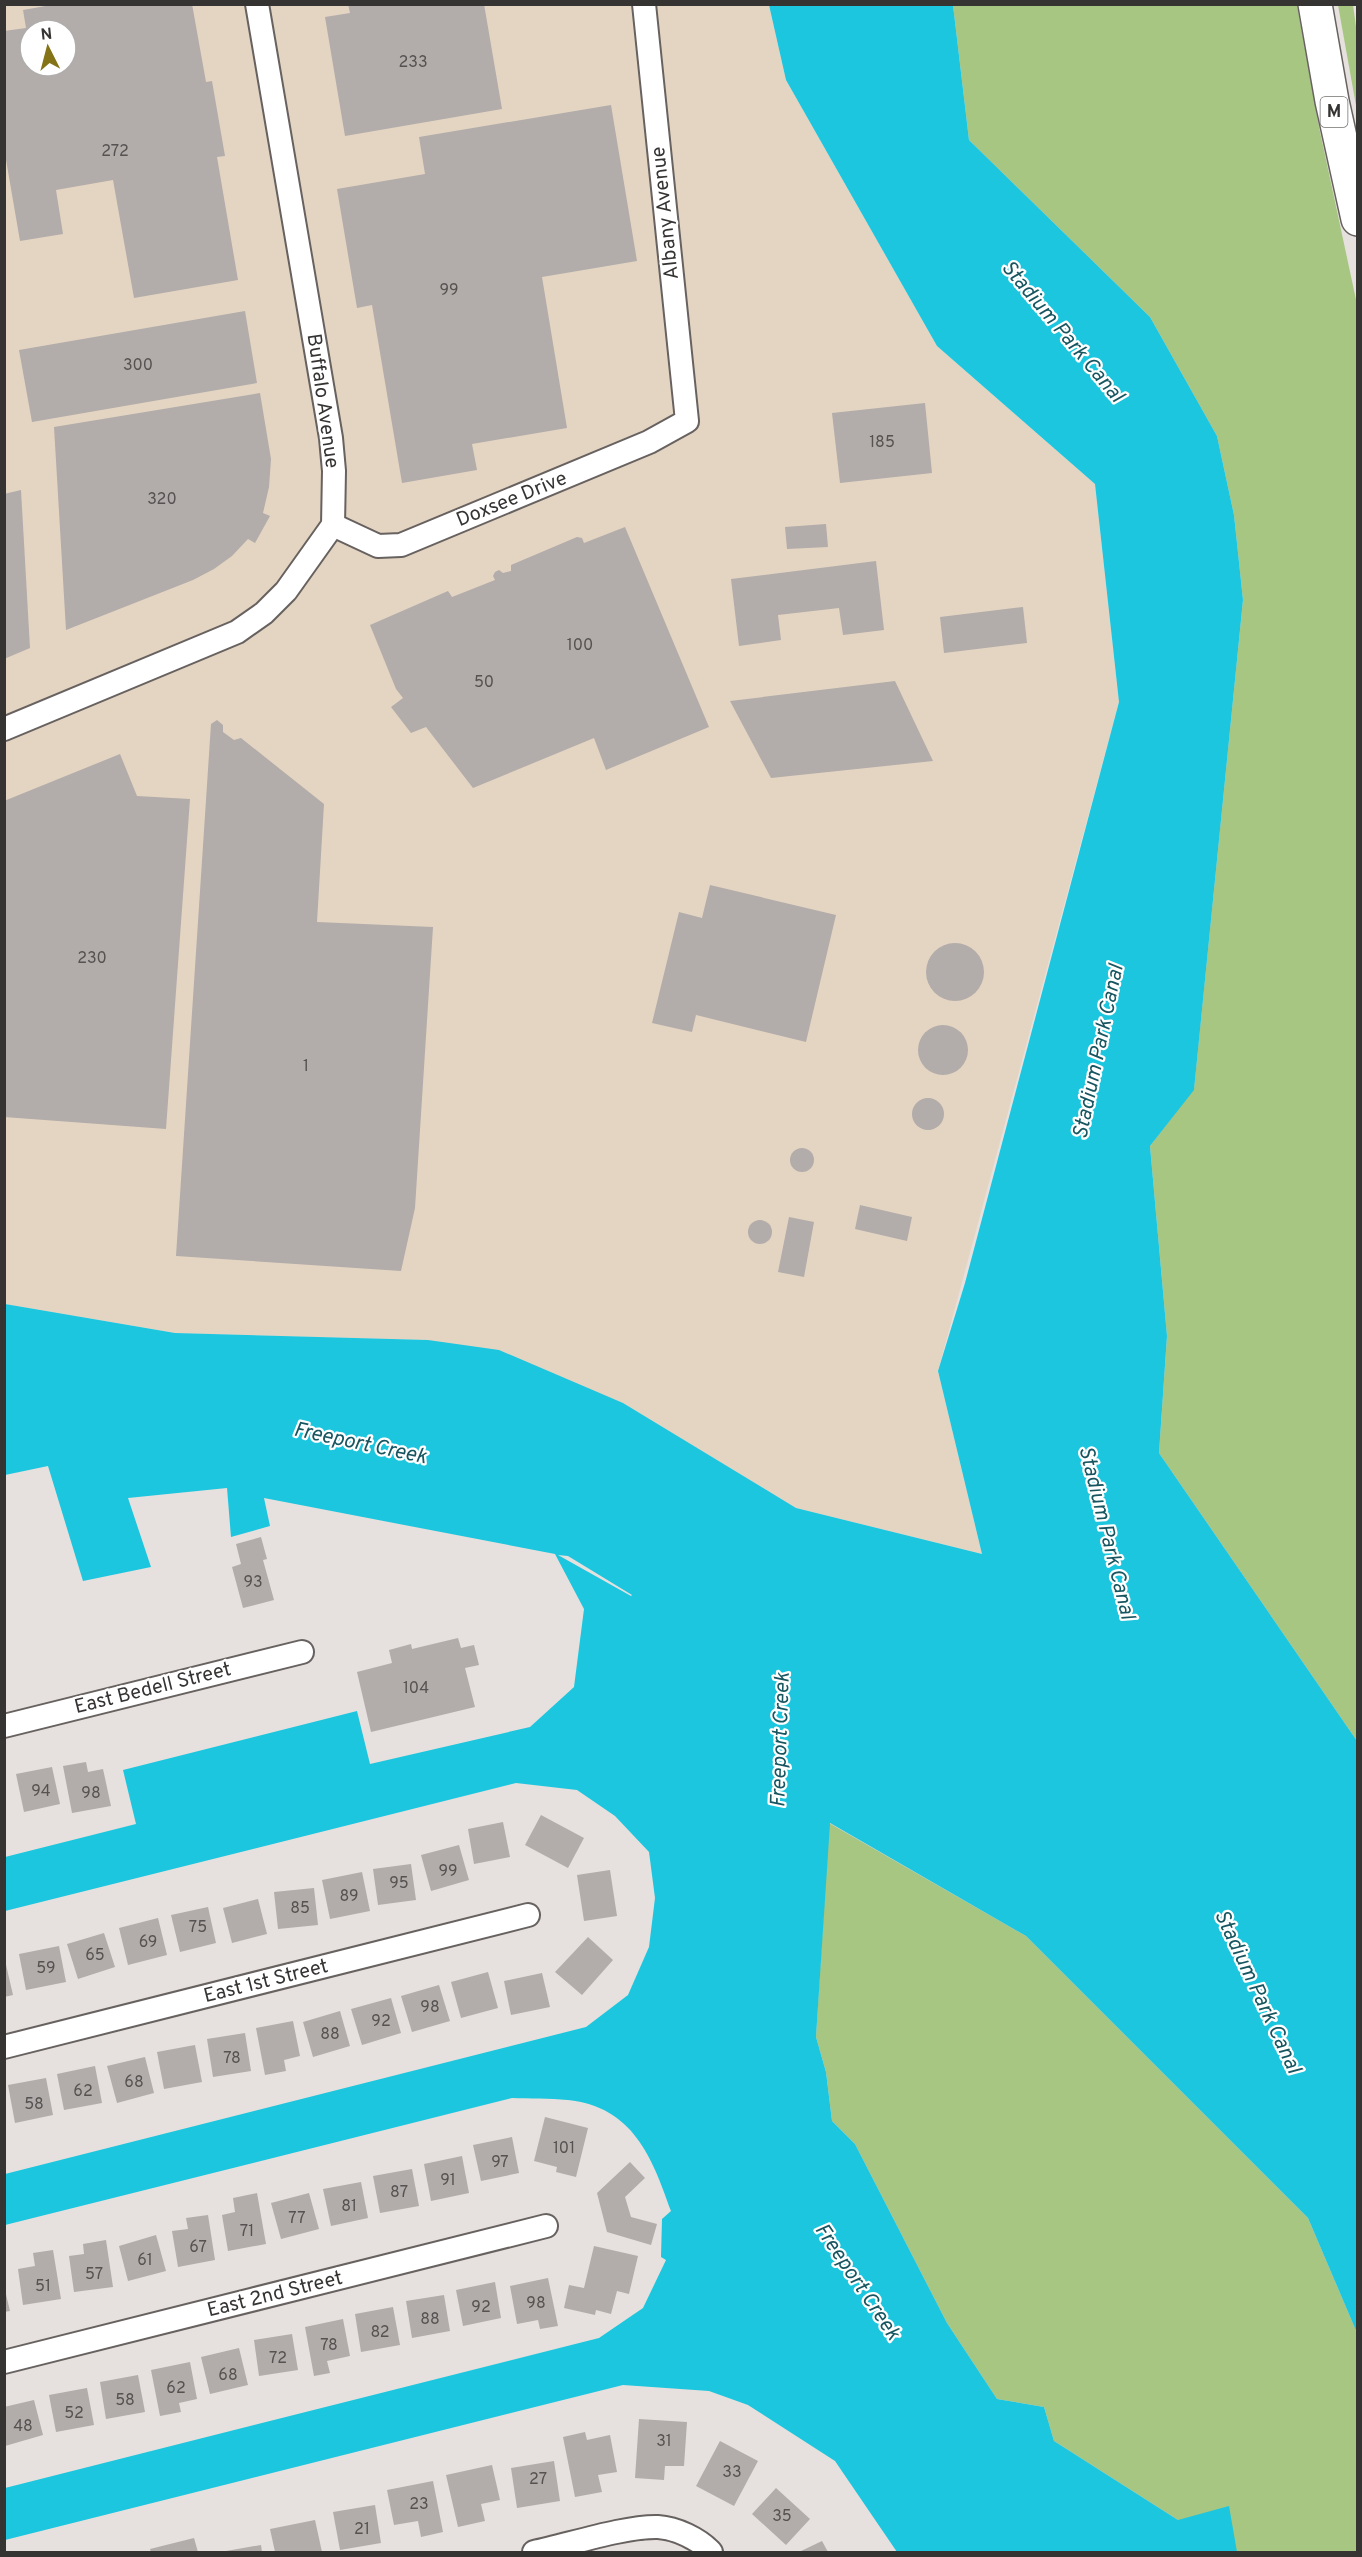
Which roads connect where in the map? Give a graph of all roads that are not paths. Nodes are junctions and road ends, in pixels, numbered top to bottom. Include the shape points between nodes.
1 (257, 4) edge
2 (644, 4) edge
3 (1315, 4) edge
4 (1358, 219) edge
5 (687, 422) joint
6 (333, 525) junction
7 (4, 729) edge
8 (302, 1652) dead end
9 (4, 1726) edge
10 (528, 1915) dead end
11 (4, 2047) edge
12 (546, 2226) dead end
13 (4, 2362) edge
14 (534, 2553) edge
15 (711, 2553) edge

1 - 6 street, Buffalo Avenue via 331,438
2 - 5 street, Albany Avenue
3 - 4 highway, M
5 - 6 street, Doxsee Drive via 649,442 401,545 378,546
6 - 7 street via 286,591 237,632
8 - 9 street, East Bedell Street
10 - 11 street, East 1st Street
12 - 13 street, East 2nd Street
14 - 15 street via 657,2527 703,2544

